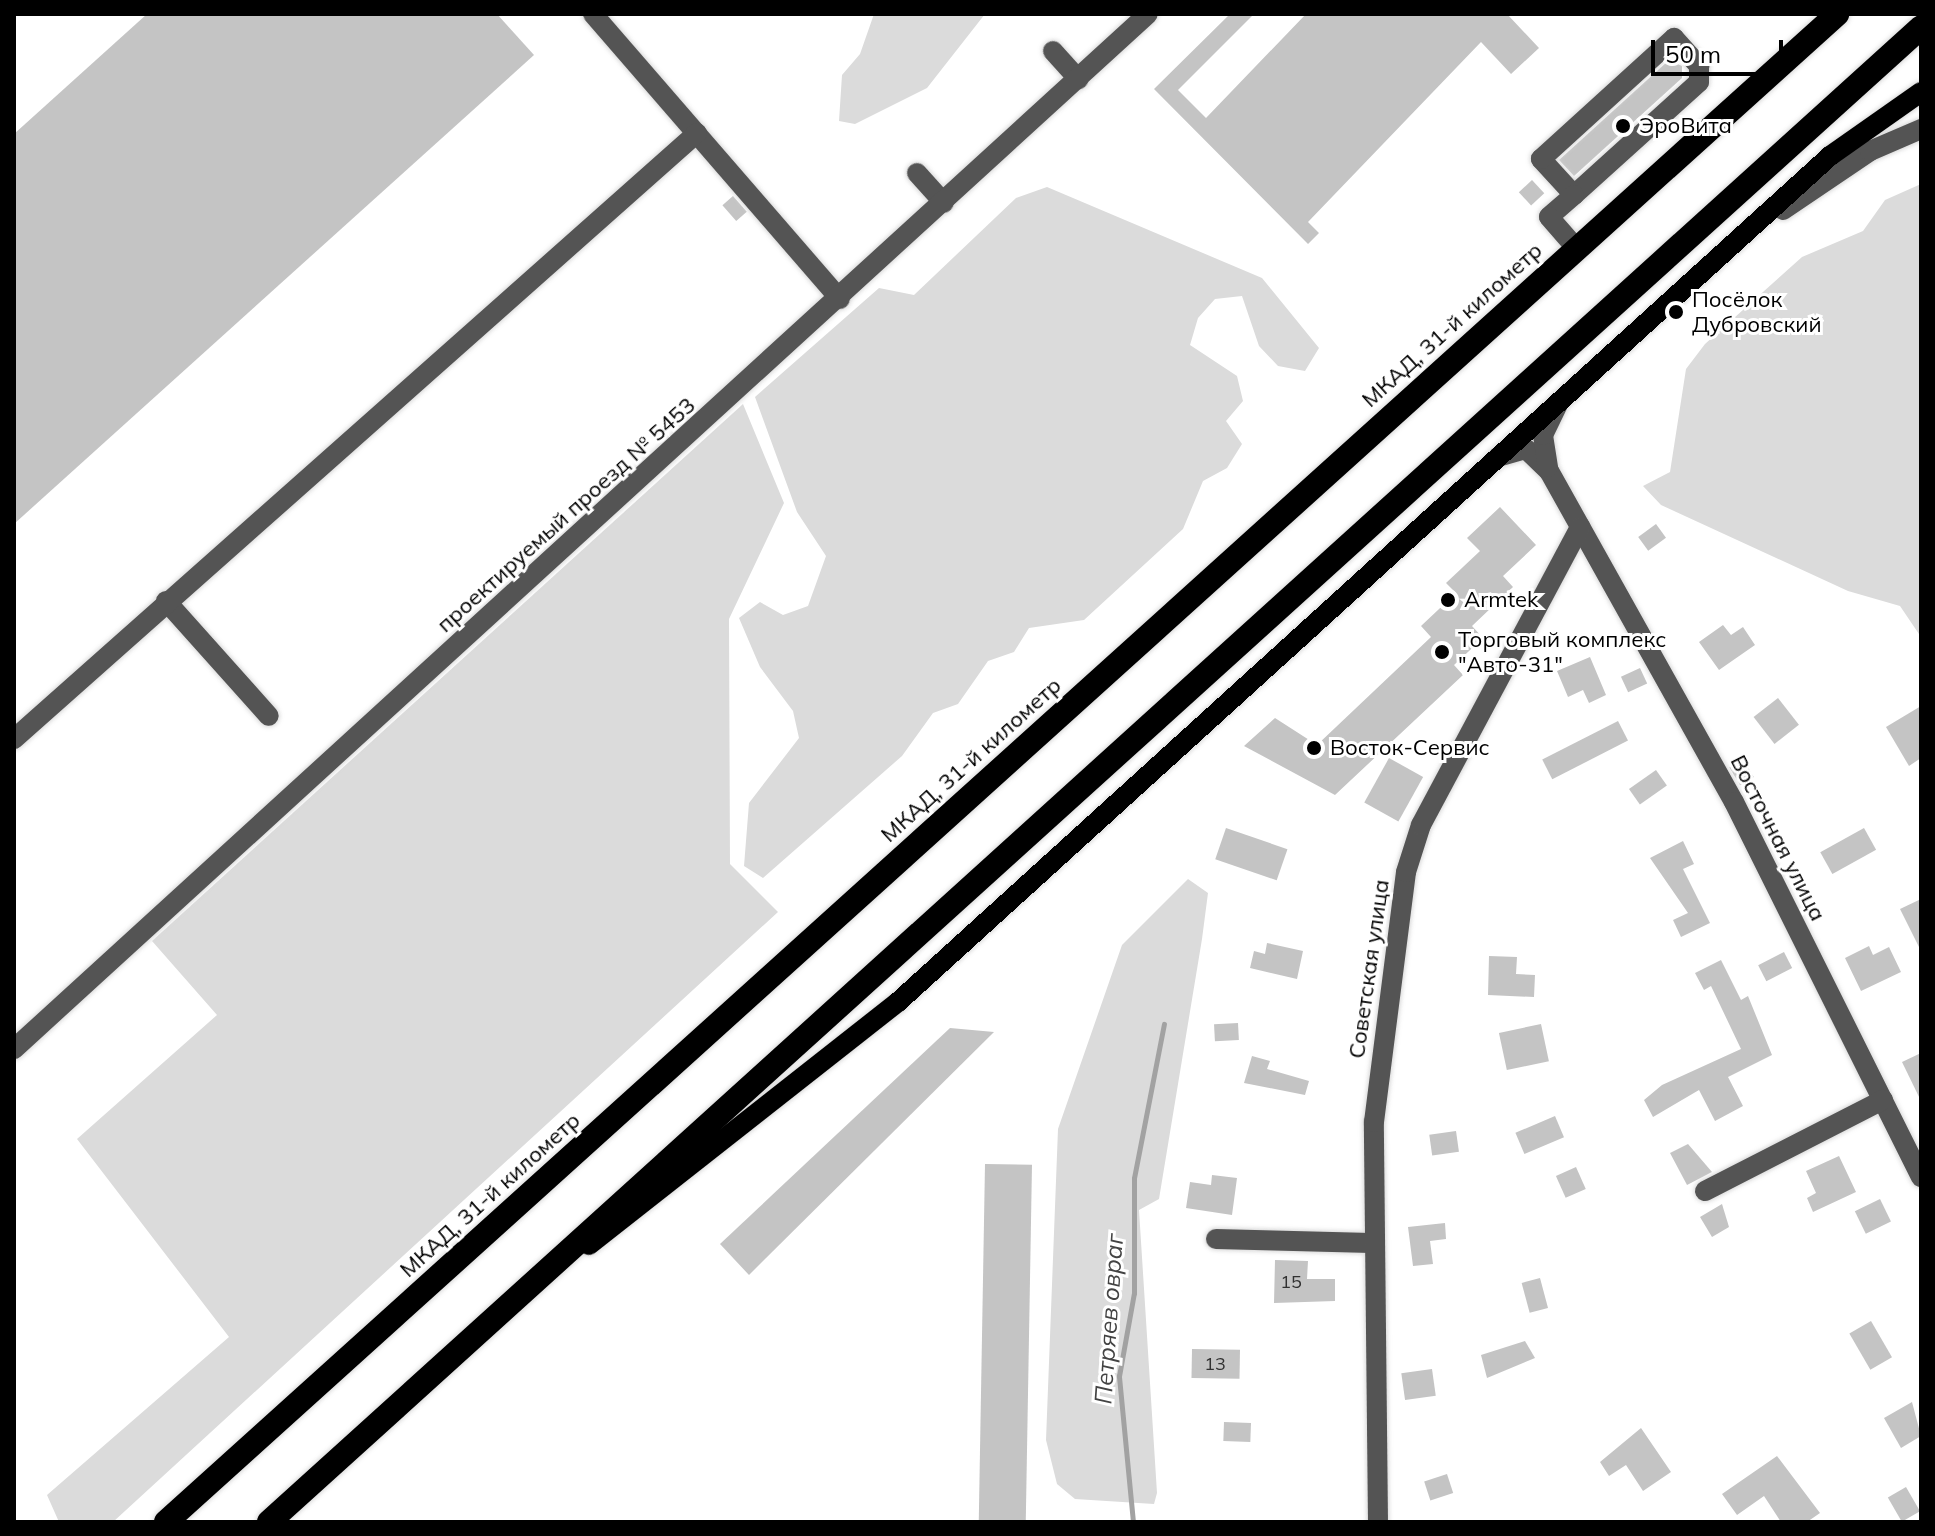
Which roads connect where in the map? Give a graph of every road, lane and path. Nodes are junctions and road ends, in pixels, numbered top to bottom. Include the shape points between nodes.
1 (593, 14) edge
2 (1148, 14) edge
3 (1837, 14) edge
4 (1921, 27) edge
5 (1053, 51) dead end
6 (1078, 79) junction
7 (1921, 92) edge
8 (1921, 129) edge
9 (697, 133) junction
10 (917, 173) dead end
11 (1574, 195) junction
12 (944, 203) junction
13 (1576, 248) junction
14 (1729, 252) junction
15 (840, 299) junction
16 (1562, 398) junction
17 (1498, 457) junction
18 (1549, 471) junction
19 (1580, 527) junction
20 (166, 601) junction
21 (269, 716) dead end
22 (14, 739) edge
23 (14, 1049) edge
24 (1883, 1100) junction
25 (1921, 1177) edge
26 (1705, 1191) dead end
27 (1216, 1239) dead end
28 (1371, 1243) junction
29 (528, 1288) junction
30 (438, 1369) junction
31 (187, 1503) junction
32 (157, 1522) edge
33 (166, 1522) edge
34 (269, 1522) edge
35 (286, 1522) edge
36 (1378, 1522) edge

1 - 9 street
2 - 6 street, проектируемый проезд № 5453
3 - 13 highway, МКАД, 31-й километр
4 - 29 highway
5 - 6 street
6 - 12 street, проектируемый проезд № 5453
7 - 14 main road via 1830,156
8 - 14 street via 1820,181
9 - 15 street
9 - 20 street
10 - 12 street
11 - 11 street via 1541,159 1674,38 1699,66 1699,82
11 - 13 street via 1549,217
12 - 15 street, проектируемый проезд № 5453
13 - 31 highway, МКАД, 31-й километр
14 - 16 main road
15 - 23 street, проектируемый проезд № 5453
16 - 17 main road
16 - 18 street via 1543,435
17 - 18 street via 1526,449
17 - 29 main road via 898,1002 663,1192
18 - 19 street
19 - 24 street, Восточная улица via 1734,802
19 - 28 street, Советская улица via 1421,825 1406,872 1374,1122
20 - 21 street
20 - 22 street
24 - 25 street, Восточная улица
24 - 26 street
27 - 28 street
28 - 36 street, Советская улица
29 - 30 highway
30 - 34 highway
30 - 35 main road
31 - 32 main road
31 - 33 highway, МКАД, 31-й километр

